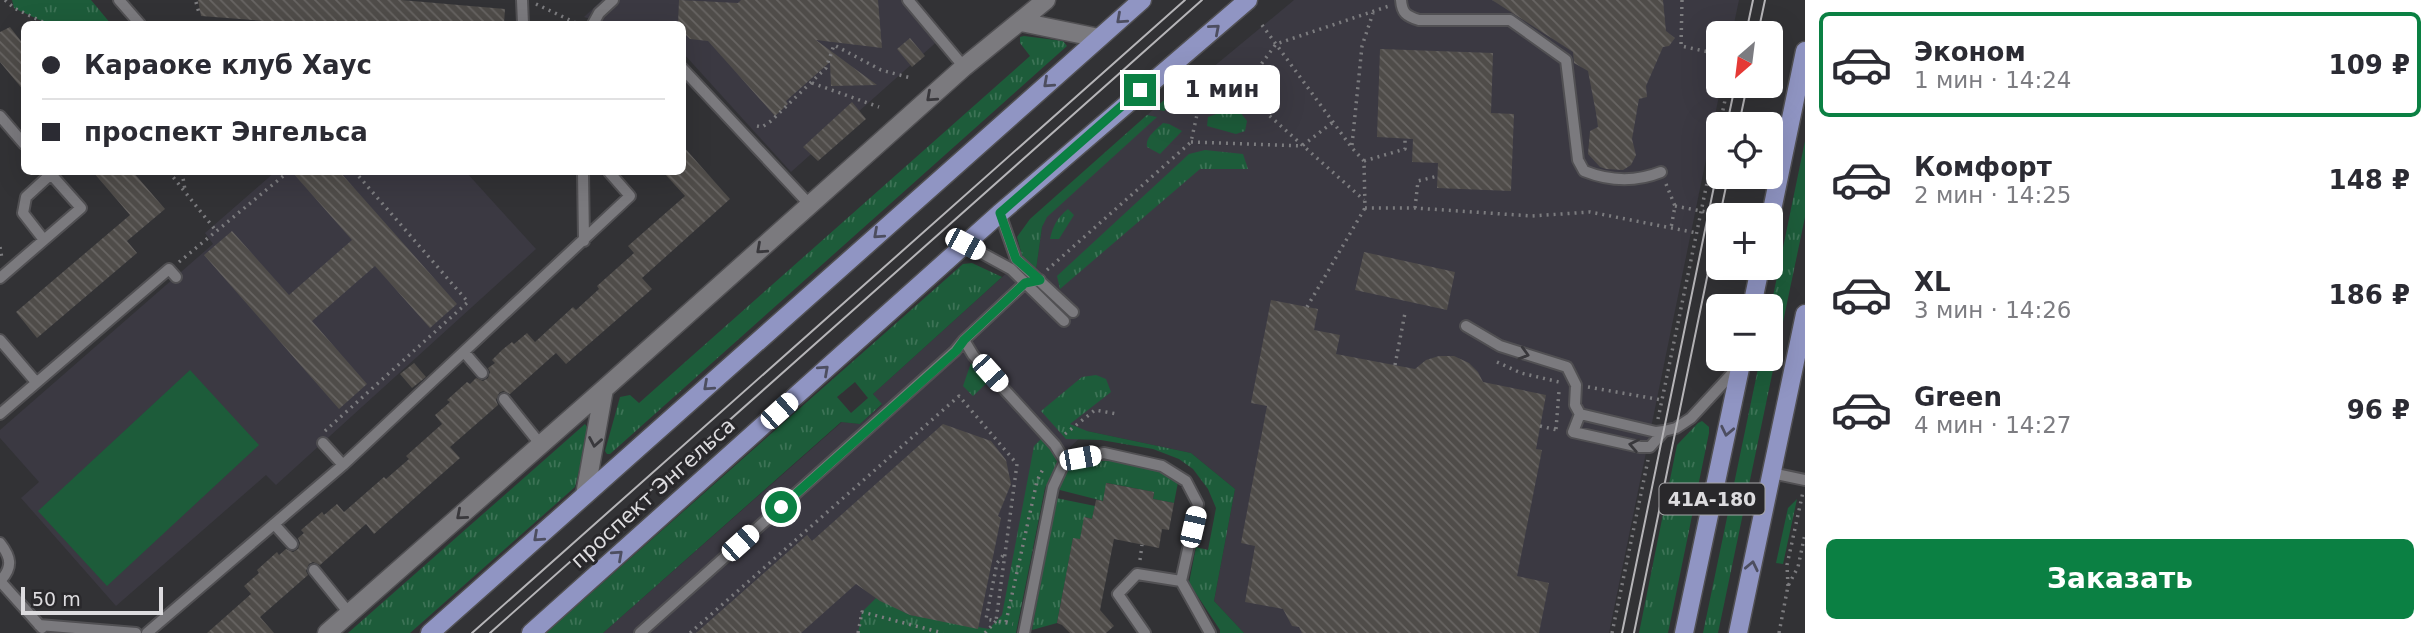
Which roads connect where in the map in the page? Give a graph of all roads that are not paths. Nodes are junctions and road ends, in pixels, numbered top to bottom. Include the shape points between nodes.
1 (119, 0) edge
2 (522, 0) edge
3 (613, 0) edge
4 (908, 0) edge
5 (1046, 0) edge
6 (1142, 0) edge
7 (1248, 0) edge
8 (1401, 1) edge
9 (137, 21) edge
10 (523, 21) edge
11 (595, 21) edge
12 (1021, 22) junction
13 (1099, 38) junction
14 (1805, 51) edge
15 (964, 67) junction
16 (686, 72) edge
17 (0, 116) edge
18 (21, 140) edge
19 (1661, 172) road end
20 (48, 175) edge
21 (52, 175) edge
22 (583, 175) edge
23 (612, 175) edge
24 (1773, 203) edge
25 (810, 205) junction
26 (1000, 213) junction
27 (44, 240) junction
28 (584, 241) junction
29 (965, 244) junction
30 (172, 273) road end
31 (0, 278) edge
32 (1040, 280) junction
33 (1025, 283) junction
34 (1073, 312) dead end
35 (1805, 314) edge
36 (1063, 321) dead end
37 (1466, 326) dead end
38 (0, 340) edge
39 (964, 340) junction
40 (464, 352) junction
41 (1732, 371) edge
42 (1739, 371) edge
43 (482, 373) dead end
44 (36, 383) junction
45 (604, 389) junction
46 (505, 399) dead end
47 (0, 414) edge
48 (1580, 414) junction
49 (1660, 431) junction
50 (321, 440) road end
51 (541, 444) junction
52 (1065, 461) junction
53 (343, 465) junction
54 (1772, 473) junction
55 (1805, 482) edge
56 (585, 495) junction
57 (274, 524) junction
58 (0, 543) edge
59 (292, 544) dead end
60 (314, 570) dead end
61 (1, 581) edge
62 (1181, 581) junction
63 (349, 613) junction
64 (43, 629) edge
65 (1024, 630) edge
66 (136, 633) edge
67 (147, 633) edge
68 (327, 633) edge
69 (430, 633) edge
70 (531, 633) edge
71 (640, 633) edge
72 (1144, 633) edge
73 (1210, 633) edge
74 (1684, 633) edge
75 (1738, 633) edge

1 - 9 lane
2 - 10 lane
3 - 11 lane
4 - 15 lane
5 - 12 street
6 -> 13 main road, проспект Энгельса
26 -> 7 main road, проспект Энгельса
8 - 19 lane via 1402,12 1419,20 1510,20 1566,60 1578,160 1584,171 1632,180
12 - 13 street
12 - 15 street
13 -> 56 main road, проспект Энгельса
14 - 24 main road
15 -> 25 street
16 - 25 lane
17 - 18 lane
20 - 27 lane via 26,197 23,213
21 - 27 lane via 81,208
22 - 28 lane
23 - 28 lane via 630,196
25 -> 45 street
26 - 29 main road, проспект Энгельса
26 - 32 lane via 1016,259
27 - 31 lane
28 - 40 lane
29 - 33 lane via 1011,269
70 -> 29 main road, проспект Энгельса
30 - 44 lane
32 - 33 lane
32 - 34 lane
33 - 36 lane
33 - 39 lane
35 - 54 main road, 41А-180
37 -> 48 lane via 1500,346 1567,367 1576,385 1575,405
38 - 44 lane
39 - 52 lane
39 - 71 lane
40 - 43 lane
40 - 53 lane
41 - 49 lane via 1692,418
42 -> 74 main road, 41А-180
44 - 47 lane
45 - 51 street
45 -> 56 street
46 - 51 lane
48 - 49 lane
49 -> 48 lane via 1650,447 1573,432
50 - 53 lane
51 -> 63 street
52 - 62 lane via 1104,453 1162,466 1185,481 1198,504
52 - 65 lane via 1053,487
53 - 57 lane
54 - 55 lane
75 -> 54 main road, 41А-180
56 -> 69 main road, проспект Энгельса
57 - 59 lane
57 - 67 lane
58 - 61 lane via 10,561 9,572
60 - 63 lane
61 - 64 lane
62 - 72 lane via 1138,574 1118,594
62 - 73 lane
63 - 68 street
64 - 66 lane

